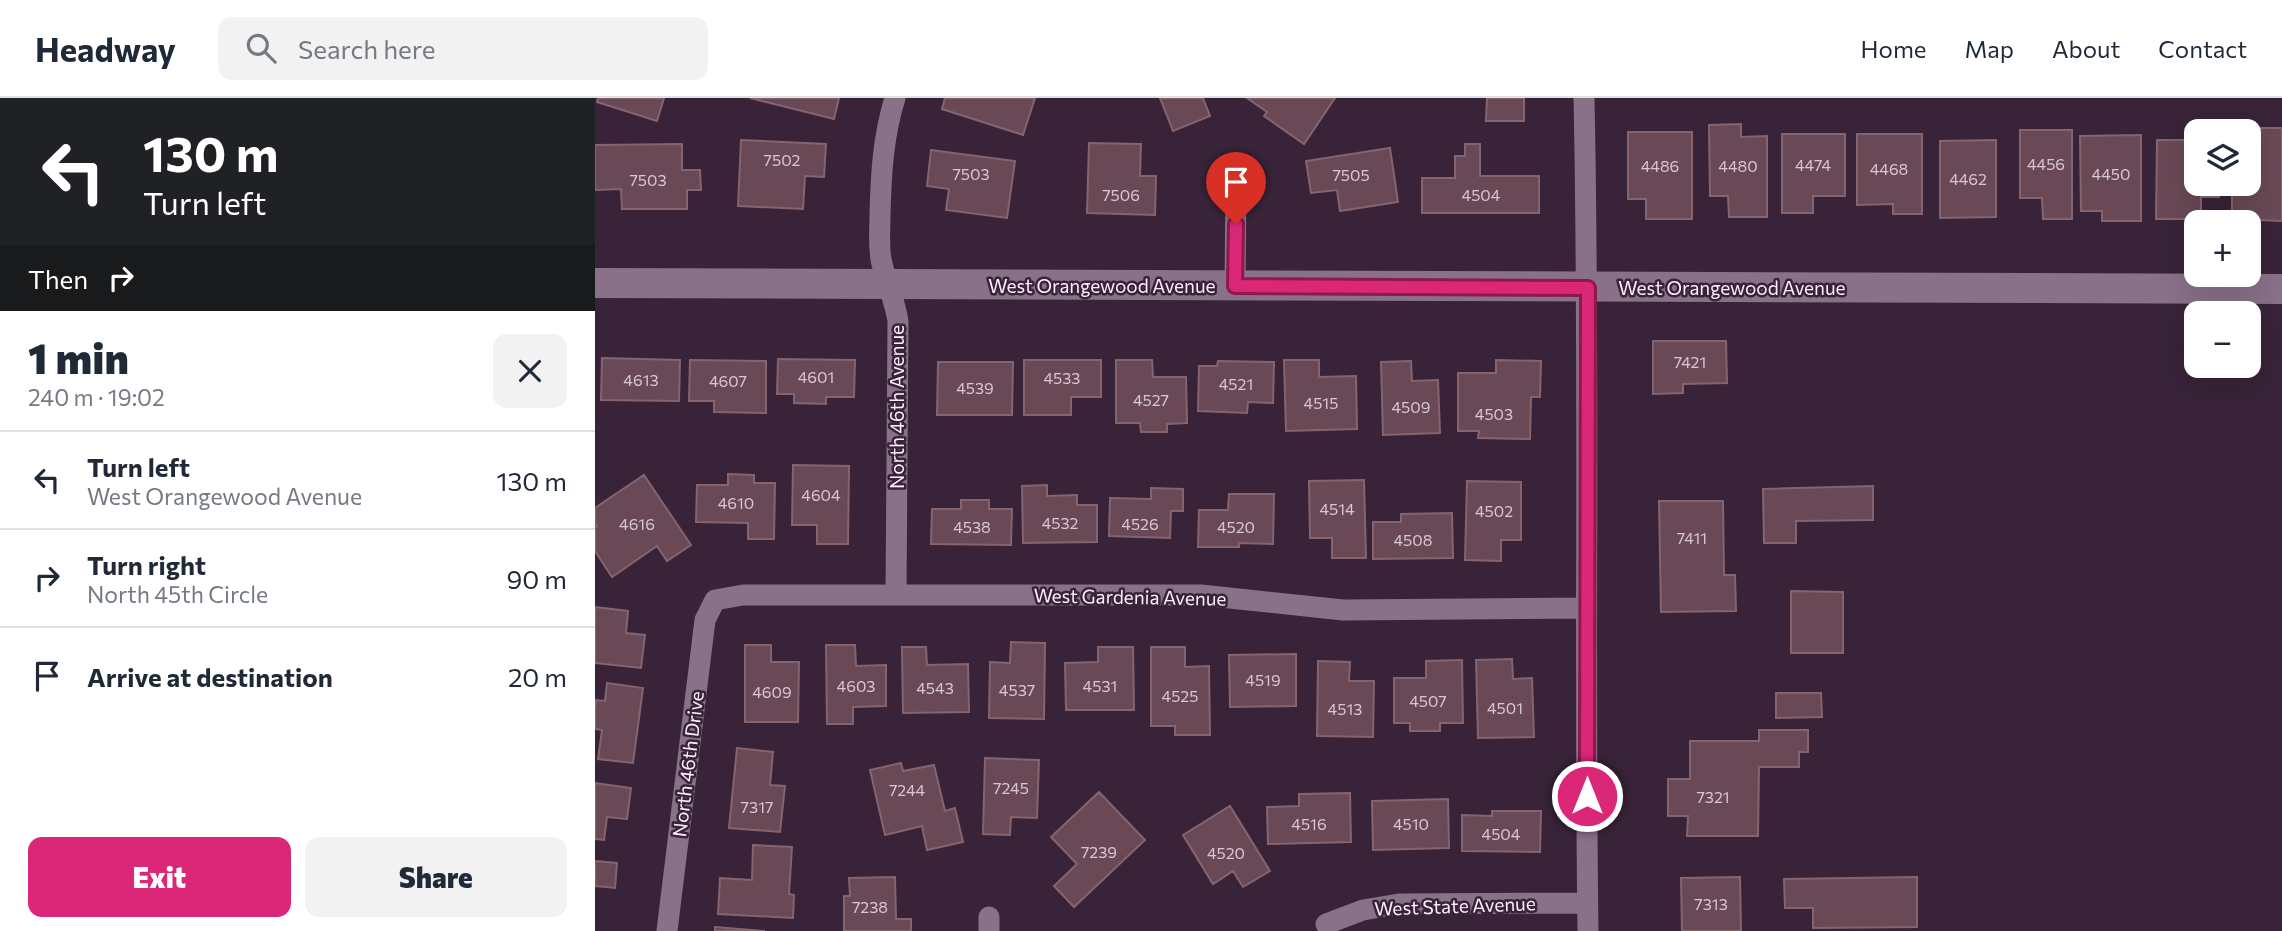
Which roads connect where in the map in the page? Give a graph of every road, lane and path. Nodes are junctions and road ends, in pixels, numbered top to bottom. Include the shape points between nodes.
1 (895, 98) edge
2 (1584, 98) edge
3 (1237, 184) dead end
4 (595, 283) edge
5 (890, 285) junction
6 (1235, 286) junction
7 (1588, 288) junction
8 (2282, 289) edge
9 (896, 595) junction
10 (715, 600) joint
11 (1586, 608) junction
12 (1587, 903) junction
13 (1326, 924) dead end
14 (667, 931) edge
15 (1588, 931) edge

1 - 5 street, North 46th Avenue via 881,159 882,262
2 - 7 street
3 - 6 street
4 - 5 street, West Orangewood Avenue
5 - 6 street, West Orangewood Avenue
5 - 9 street, North 46th Avenue via 898,321
6 - 7 street, West Orangewood Avenue
7 - 8 street, West Orangewood Avenue
7 - 11 street
9 - 10 street, West Gardenia Avenue via 743,595
9 - 11 street, West Gardenia Avenue via 1201,595 1343,610
10 - 14 street, North 46th Drive via 705,620
11 - 12 street
12 - 13 street, West State Avenue via 1399,904 1363,910
12 - 15 street

